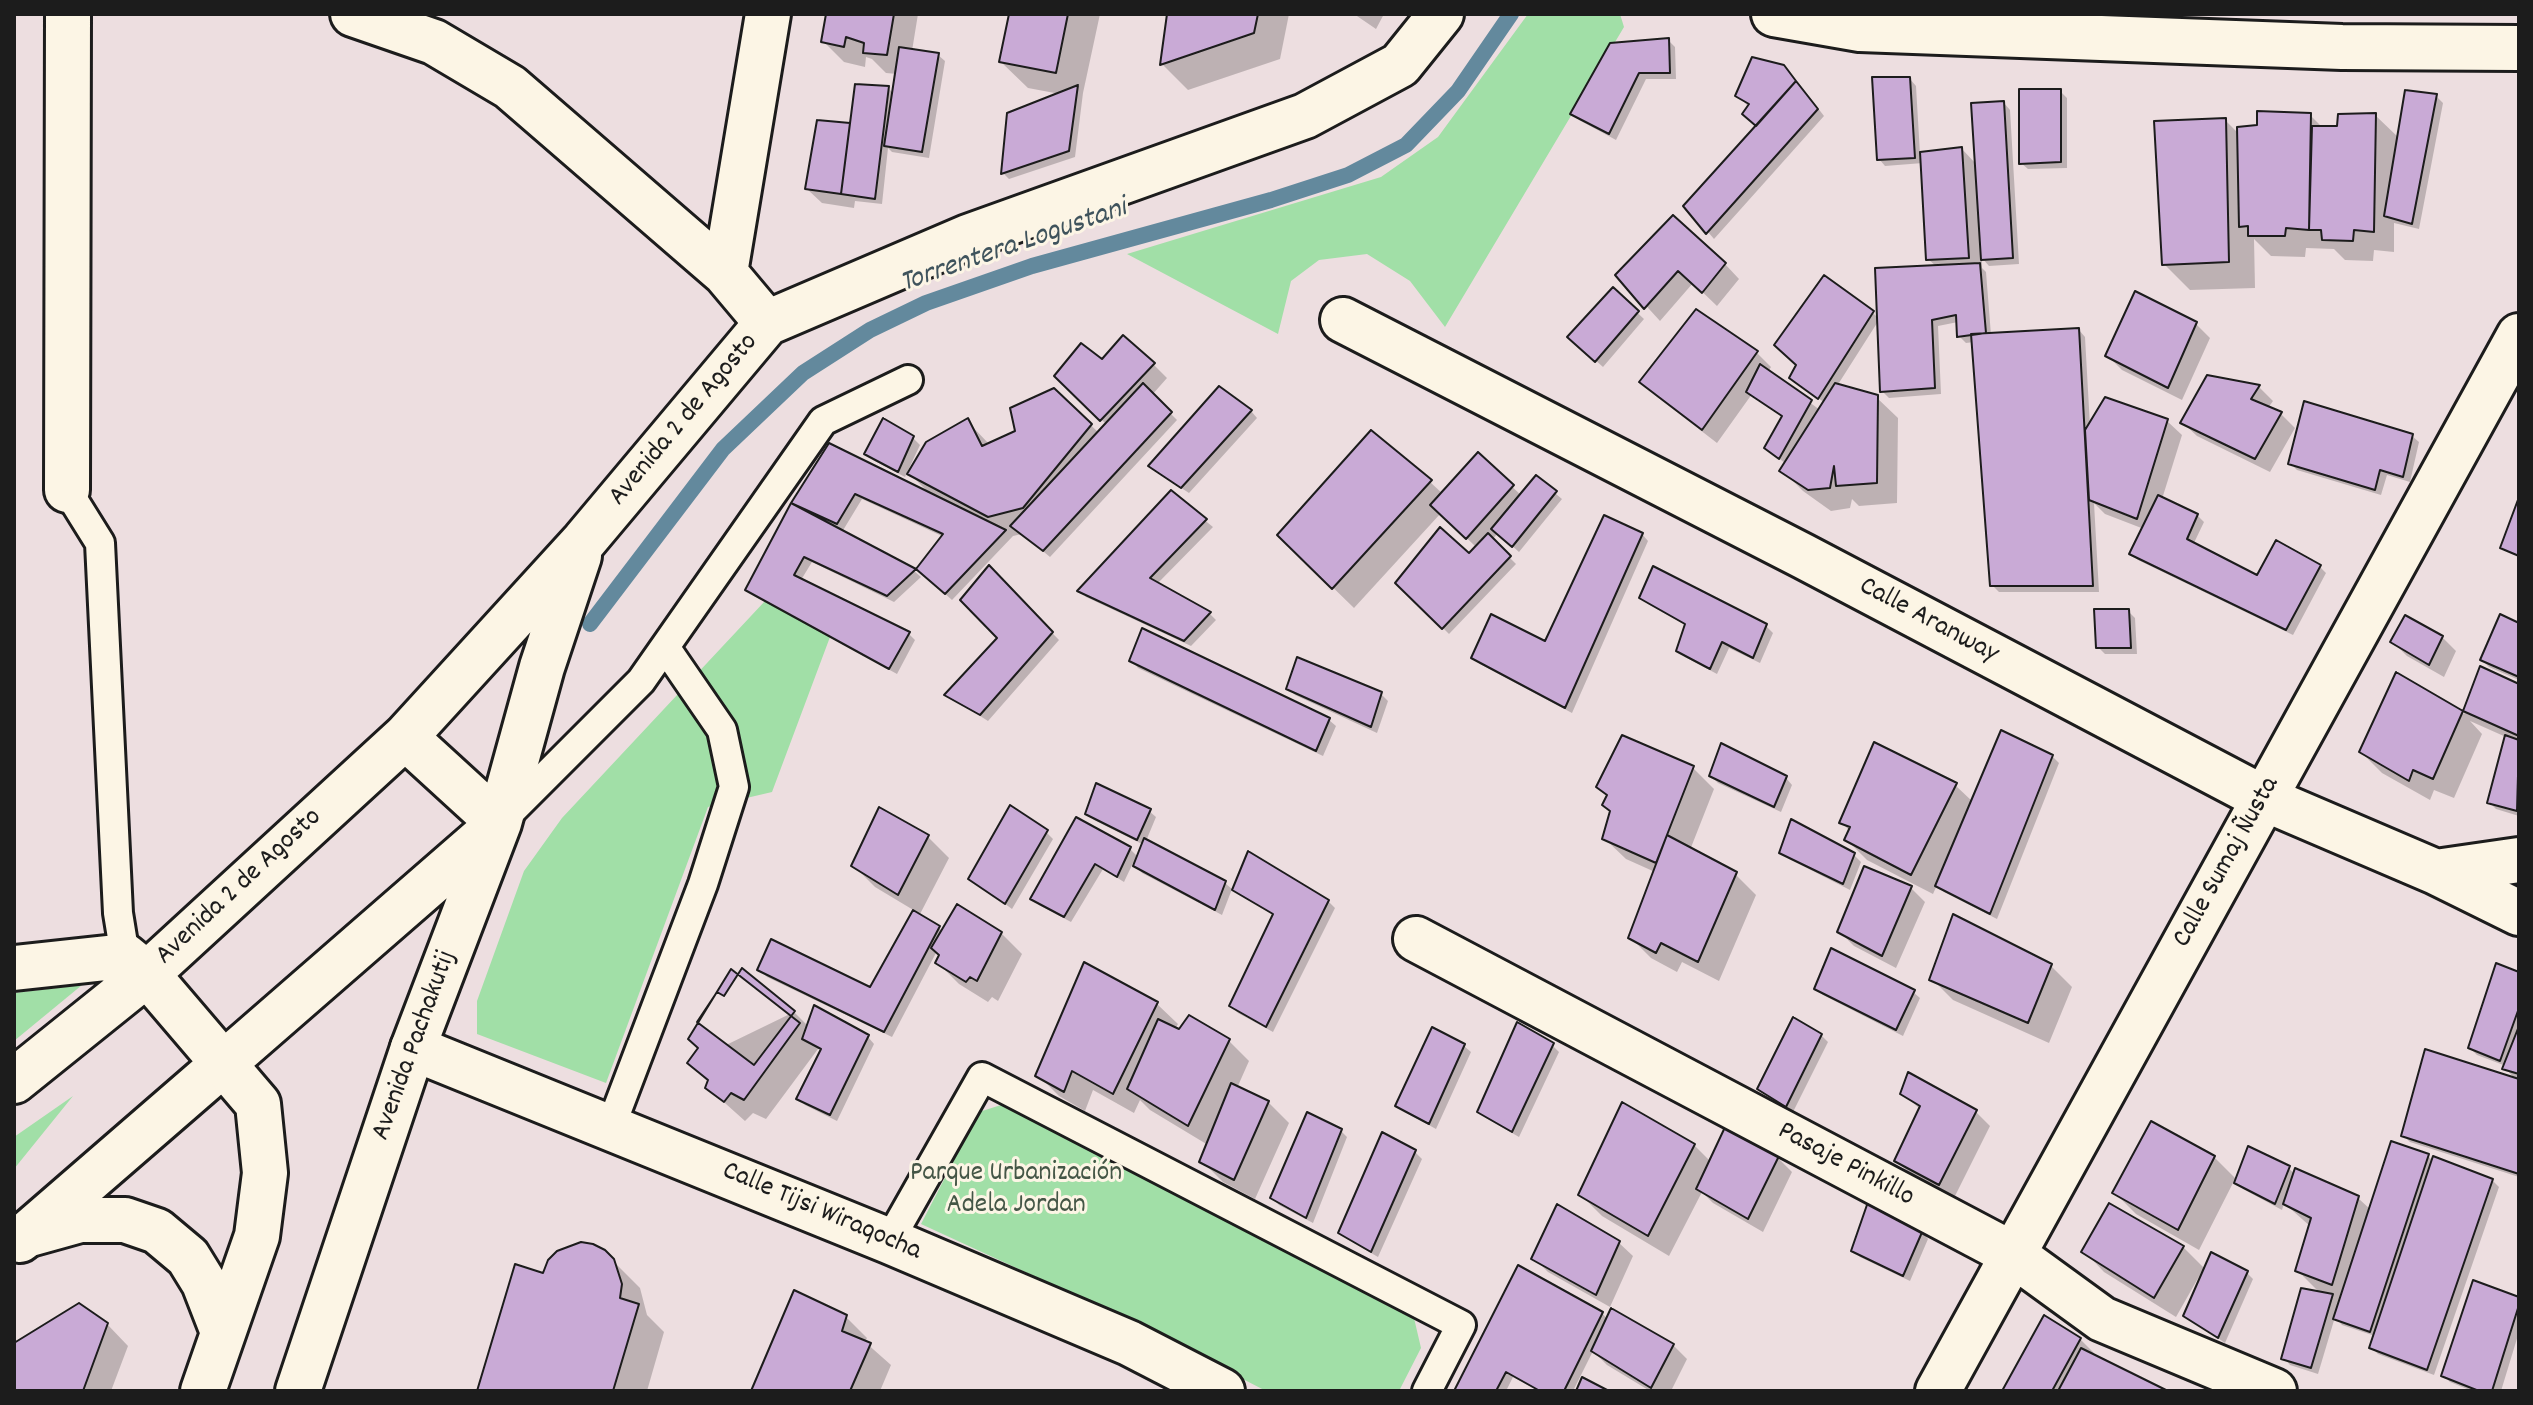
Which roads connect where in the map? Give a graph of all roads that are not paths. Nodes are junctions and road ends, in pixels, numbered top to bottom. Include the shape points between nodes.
1 (68, 14) edge
2 (353, 14) edge
3 (768, 14) edge
4 (1441, 14) edge
5 (1774, 14) edge
6 (2519, 48) edge
7 (725, 273) junction
8 (1343, 320) dead end
9 (767, 323) junction
10 (2519, 336) edge
11 (908, 380) dead end
12 (67, 490) joint
13 (584, 541) junction
14 (665, 647) junction
15 (405, 737) junction
16 (2263, 798) junction
17 (499, 823) junction
18 (2519, 860) edge
19 (2436, 872) junction
20 (2519, 913) edge
21 (1416, 939) dead end
22 (136, 965) junction
23 (14, 968) edge
24 (413, 1048) junction
25 (223, 1064) junction
26 (14, 1081) edge
27 (611, 1126) junction
28 (20, 1240) edge
29 (889, 1241) junction
30 (2014, 1255) junction
31 (223, 1332) junction
32 (203, 1391) edge
33 (298, 1391) edge
34 (1222, 1391) edge
35 (1427, 1391) edge
36 (1938, 1391) edge
37 (2274, 1391) edge

1 - 12 street
2 - 7 street via 434,42 510,87
3 - 7 street
4 - 9 street, Avenida 2 de Agosto via 1400,65 1305,116 968,237
5 - 6 street via 1860,29 2342,47
7 - 9 street
8 - 16 street, Calle Aranway
9 - 13 street, Avenida 2 de Agosto
10 - 16 street, Calle Sumaj Ñusta
11 - 14 lane via 823,421
12 - 22 lane via 100,543 118,913
13 - 15 street, Avenida 2 de Agosto
13 - 17 street, Avenida 2 de Agosto
14 - 17 lane via 641,681
14 - 27 lane via 722,730 734,787
15 - 17 street
15 - 22 street, Avenida 2 de Agosto
16 - 19 street, Calle Aranway
16 - 30 street, Calle Sumaj Ñusta
17 - 24 street, Avenida Pachakutij
17 - 25 street
18 - 19 street
19 - 20 street, Calle Aranway
21 - 30 street, Pasaje Pinkillo
22 - 23 street
22 - 25 street
22 - 26 street, Avenida 2 de Agosto
24 - 27 street, Calle Tijsi Wiraqocha
24 - 33 street, Avenida Pachakutij
25 - 28 street
25 - 31 street via 258,1104 265,1173 257,1236
27 - 29 street, Calle Tijsi Wiraqocha
28 - 31 street via 80,1220 125,1220 157,1231 188,1257
29 - 34 street, Calle Tijsi Wiraqocha via 1129,1343
29 - 35 lane via 982,1077 1461,1325
30 - 36 street, Calle Sumaj Ñusta
30 - 37 street, Pasaje Pinkillo via 2102,1319
31 - 32 street

